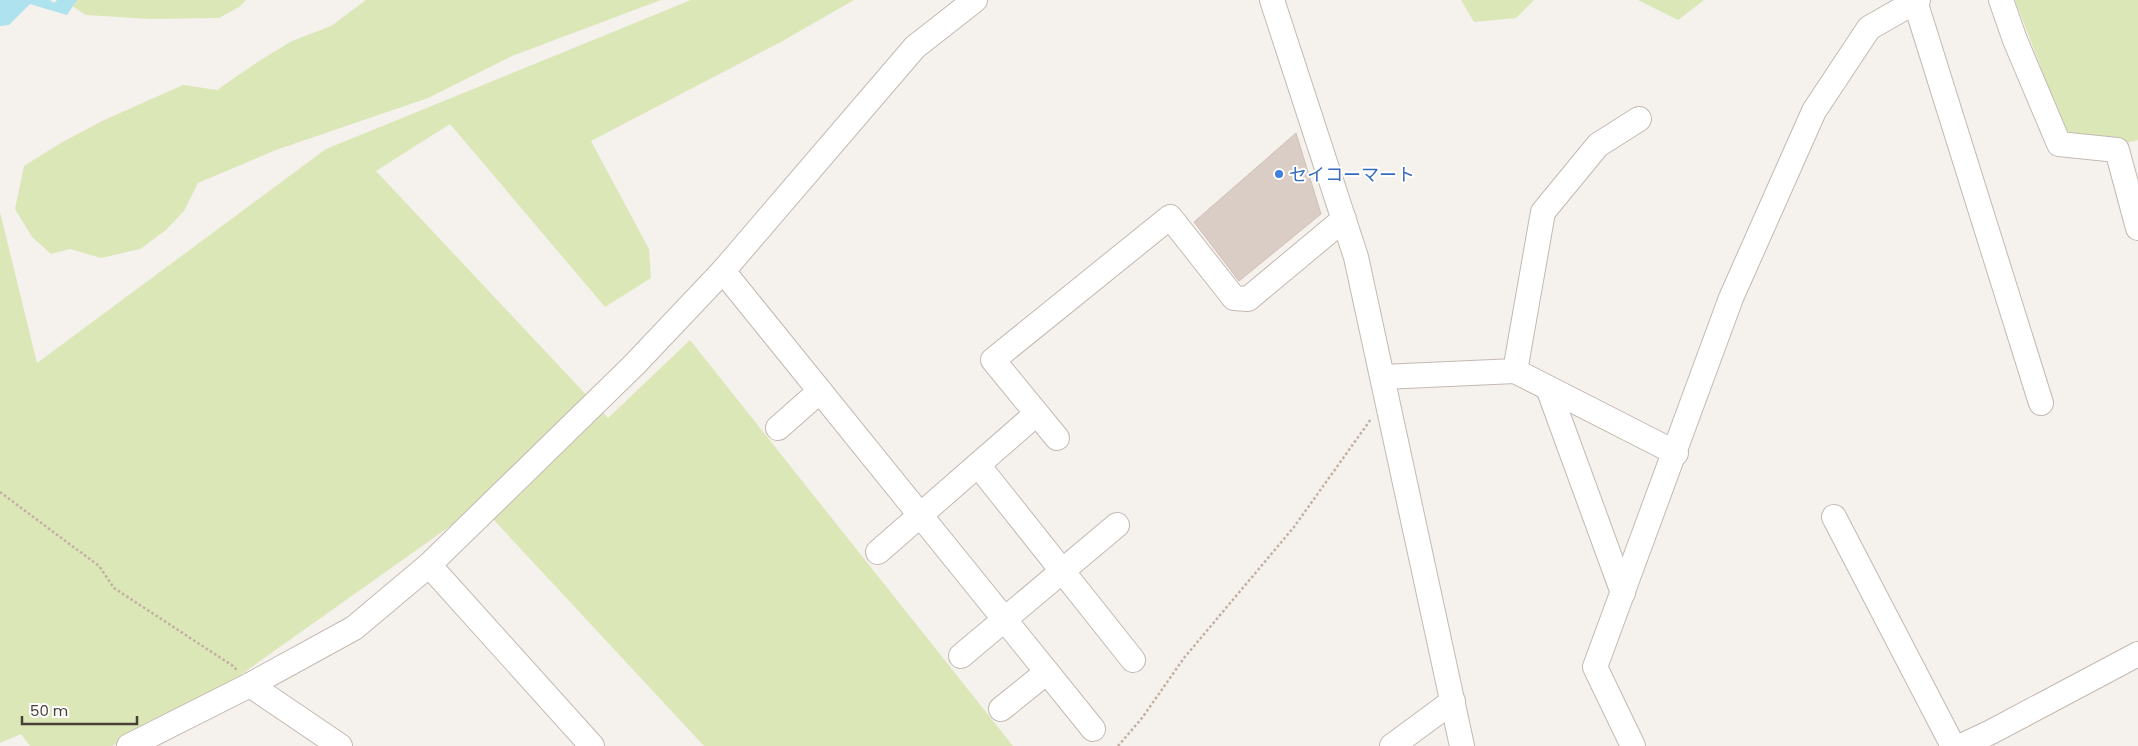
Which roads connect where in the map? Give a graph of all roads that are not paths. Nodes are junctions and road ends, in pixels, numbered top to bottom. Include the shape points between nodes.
1 (975, 0) edge
2 (1272, 0) edge
3 (2001, 0) edge
4 (1916, 1) edge
5 (1639, 120) dead end
6 (1344, 219) junction
7 (2138, 228) edge
8 (723, 271) junction
9 (1515, 371) junction
10 (1385, 386) junction
11 (1548, 388) junction
12 (820, 391) junction
13 (2041, 402) dead end
14 (1036, 415) junction
15 (778, 428) dead end
16 (1057, 438) dead end
17 (1676, 453) junction
18 (978, 465) junction
19 (920, 515) junction
20 (1834, 517) dead end
21 (1117, 525) dead end
22 (878, 552) dead end
23 (429, 565) junction
24 (1063, 570) junction
25 (1623, 593) junction
26 (1005, 619) junction
27 (2138, 654) edge
28 (961, 656) dead end
29 (1133, 660) dead end
30 (1047, 672) junction
31 (250, 685) junction
32 (1453, 701) junction
33 (1001, 709) dead end
34 (1093, 729) dead end
35 (1994, 739) edge
36 (158, 740) edge
37 (129, 746) edge
38 (340, 746) edge
39 (592, 746) edge
40 (1392, 746) edge
41 (1462, 746) edge
42 (1633, 746) edge
43 (1953, 746) edge
44 (1960, 746) edge

1 - 8 street via 915,47
2 - 6 street
3 - 7 street via 2059,144 2117,150
4 - 13 street
4 - 17 street via 1869,28 1814,111 1731,298
5 - 9 street via 1598,145 1543,212
6 - 10 street via 1356,257
6 - 14 street via 1248,299 1234,298 1170,217 993,360
8 - 12 street
8 - 23 street via 634,365
9 - 10 street
9 - 11 street
10 - 32 street
11 - 17 street
11 - 25 street
12 - 15 street
12 - 19 street
14 - 16 street
14 - 18 street
17 - 25 street
18 - 19 street
18 - 24 street
19 - 22 street
19 - 26 street
20 - 43 street
21 - 24 street
23 - 31 street via 354,628
23 - 39 street
24 - 26 street
24 - 29 street
25 - 42 street via 1595,667
26 - 28 street
26 - 30 street
27 - 35 street
30 - 33 street
30 - 34 street
31 - 36 street
31 - 38 street
32 - 40 street
32 - 41 street
35 - 44 street
36 - 37 street

